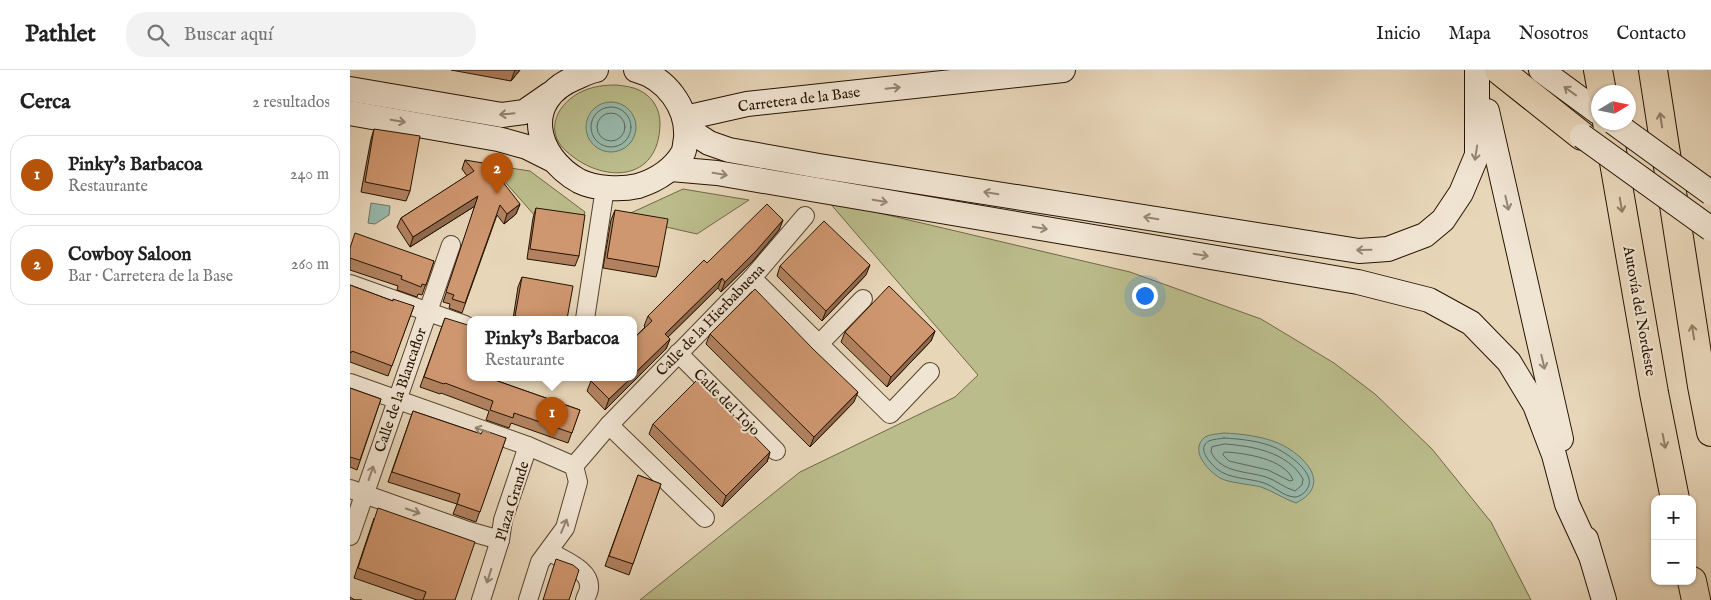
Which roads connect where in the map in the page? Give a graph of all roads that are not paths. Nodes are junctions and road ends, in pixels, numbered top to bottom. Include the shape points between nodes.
1 (596, 70) edge
2 (1063, 70) edge
3 (1478, 70) edge
4 (1499, 70) edge
5 (1541, 70) edge
6 (1598, 70) edge
7 (1653, 70) edge
8 (643, 71) edge
9 (1601, 85) edge
10 (350, 89) edge
11 (550, 94) junction
12 (1591, 107) edge
13 (350, 113) edge
14 (686, 123) junction
15 (1608, 130) edge
16 (1624, 130) edge
17 (1582, 136) junction
18 (553, 160) junction
19 (672, 169) junction
20 (605, 188) junction
21 (1711, 194) edge
22 (805, 216) dead end
23 (1711, 229) edge
24 (451, 245) dead end
25 (752, 278) junction
26 (350, 284) edge
27 (863, 299) dead end
28 (428, 312) junction
29 (585, 316) edge
30 (464, 324) edge
31 (820, 343) junction
32 (678, 353) junction
33 (930, 372) dead end
34 (350, 383) edge
35 (397, 400) junction
36 (610, 425) junction
37 (1711, 432) edge
38 (528, 446) junction
39 (776, 451) dead end
40 (574, 466) junction
41 (357, 492) edge
42 (1675, 495) edge
43 (705, 518) dead end
44 (350, 536) edge
45 (500, 540) junction
46 (549, 551) junction
47 (1590, 554) junction
48 (1693, 585) edge
49 (481, 600) edge
50 (528, 600) edge
51 (585, 600) edge
52 (1604, 600) edge
53 (1696, 600) edge

1 - 11 main road via 565,82
14 -> 2 main road, Carretera de la Base via 747,104
3 -> 14 main road via 1477,155 1461,194 1442,220 1425,235 1388,249 1359,251 729,150 709,143
3 - 17 main road
3 -> 47 main road via 1552,402
4 - 17 highway
12 -> 5 main road
6 - 9 highway
37 -> 7 highway
8 - 14 main road via 663,83 677,100
11 -> 10 main road via 524,112 502,115
11 - 18 main road via 540,120 541,139
13 -> 18 main road via 498,139 527,147
14 - 19 main road via 684,151
15 -> 42 highway, Autovía del Nordeste
16 - 21 main road, bridge
17 - 23 main road, bridge
18 - 20 main road via 580,181
19 - 20 main road via 649,182 628,188
19 -> 47 main road via 717,173 1348,280 1429,300 1471,323 1509,362 1535,405 1554,455 1567,504
20 - 29 street
22 - 25 street, Calle de la Hierbabuena
24 - 28 street, Calle de la Blancaflor
25 - 31 street
25 - 32 street, Calle de la Hierbabuena
26 - 28 street
27 - 31 street
28 - 30 street
28 - 35 street, Calle de la Blancaflor
31 - 33 street via 890,414
32 - 36 street, Calle de la Hierbabuena
32 - 39 street, Calle del Tojo
34 - 35 street
38 -> 35 street
41 -> 35 street, Calle de la Blancaflor
36 - 40 street, Calle de la Hierbabuena
36 - 43 street
38 - 40 street, Plaza Grande
38 - 45 street, Plaza Grande via 502,520
46 -> 40 street via 565,528 578,482
41 - 44 street, Calle de la Blancaflor
41 -> 45 street
45 -> 49 street, Plaza Grande
46 - 50 street via 540,562
46 - 51 street via 586,574 589,587
47 - 52 main road
48 - 53 highway

